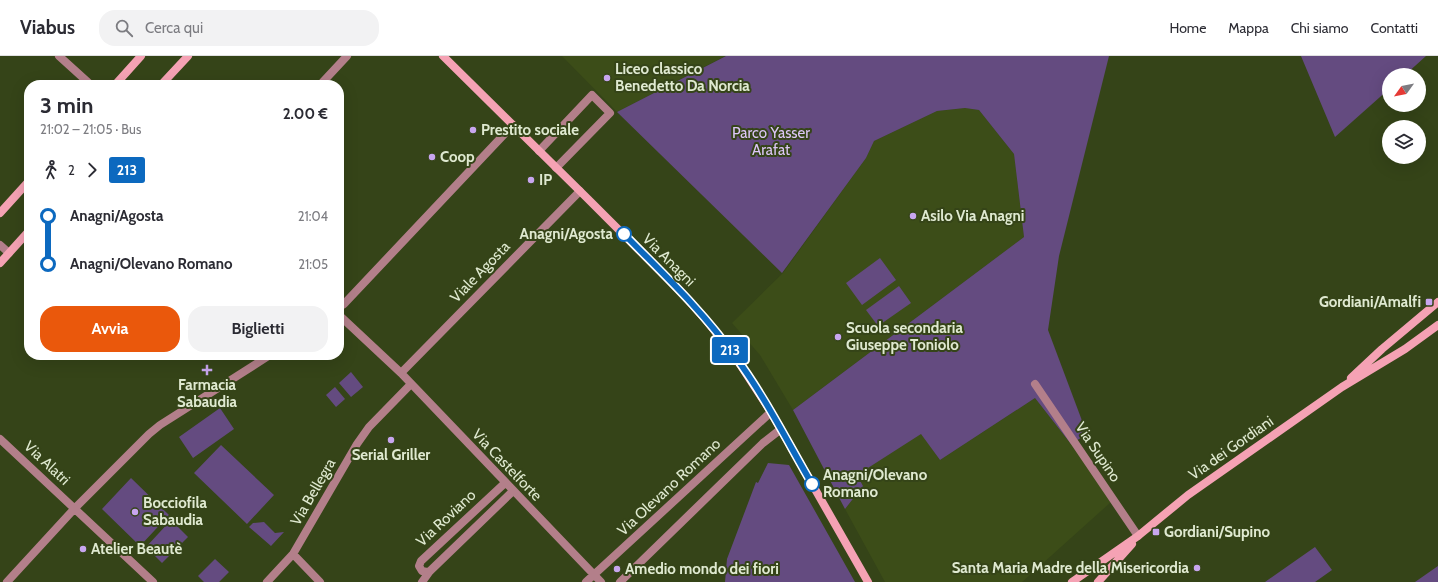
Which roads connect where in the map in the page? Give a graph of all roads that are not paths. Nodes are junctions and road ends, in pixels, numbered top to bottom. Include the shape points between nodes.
1 (59, 56) edge
2 (141, 56) edge
3 (188, 56) edge
4 (347, 56) edge
5 (443, 56) edge
6 (85, 80) edge
7 (119, 80) edge
8 (166, 80) edge
9 (325, 80) edge
10 (513, 125) junction
11 (539, 150) junction
12 (556, 168) junction
13 (24, 187) edge
14 (580, 191) junction
15 (0, 213) edge
16 (24, 236) edge
17 (0, 245) edge
18 (9, 253) junction
19 (0, 263) edge
20 (1438, 302) edge
21 (344, 304) edge
22 (344, 319) edge
23 (1438, 325) edge
24 (262, 360) edge
25 (400, 374) junction
26 (411, 384) junction
27 (1035, 384) dead end
28 (1342, 387) junction
29 (771, 412) junction
30 (781, 429) junction
31 (0, 439) edge
32 (505, 482) junction
33 (513, 491) junction
34 (75, 508) junction
35 (1138, 536) junction
36 (293, 554) junction
37 (430, 571) junction
38 (594, 575) junction
39 (6, 582) edge
40 (153, 582) edge
41 (267, 582) edge
42 (320, 582) edge
43 (422, 582) edge
44 (586, 582) edge
45 (601, 582) edge
46 (620, 582) edge
47 (868, 582) edge
48 (1072, 582) edge
49 (1098, 582) edge

1 - 6 street
2 - 7 street
3 - 8 street
4 - 9 street
5 - 10 street, Via Anagni
10 - 11 street, Via Anagni
10 - 21 street
11 - 12 street, Via Anagni
11 - 12 street via 592,95 610,113
12 - 14 street, Via Anagni
13 - 15 street
14 - 25 street, Viale Agosta
14 - 29 street, Via Anagni via 706,320 734,355
16 - 18 street
17 - 18 street
18 - 19 street
20 - 28 street, Via dei Gordiani via 1382,348
22 - 25 street, Via Castelforte
23 - 28 street, Via dei Gordiani
24 - 34 street via 160,425
25 - 26 street, Via Castelforte
26 - 32 street, Via Castelforte
26 - 36 street, Via Bellegra via 369,427 357,444
27 - 35 street, Via Supino
28 - 35 street, Via dei Gordiani via 1188,495
29 - 30 street, Via Anagni
29 - 38 street, Via Olevano Romano
30 - 46 street via 763,443
30 - 47 street, Via Anagni
31 - 34 street, Via Alatri
32 - 33 street, Via Castelforte
32 - 37 street, Via Roviano via 421,561 422,571
33 - 37 street, Via Roviano
33 - 38 street, Via Castelforte
34 - 39 street
34 - 40 street, Via Alatri
35 - 48 street, Via dei Gordiani
35 - 49 street, Via dei Gordiani
36 - 41 street, Via Bellegra
36 - 42 street
37 - 43 street, Via Roviano
38 - 44 street, Via Olevano Romano
38 - 45 street, Via Castelforte

